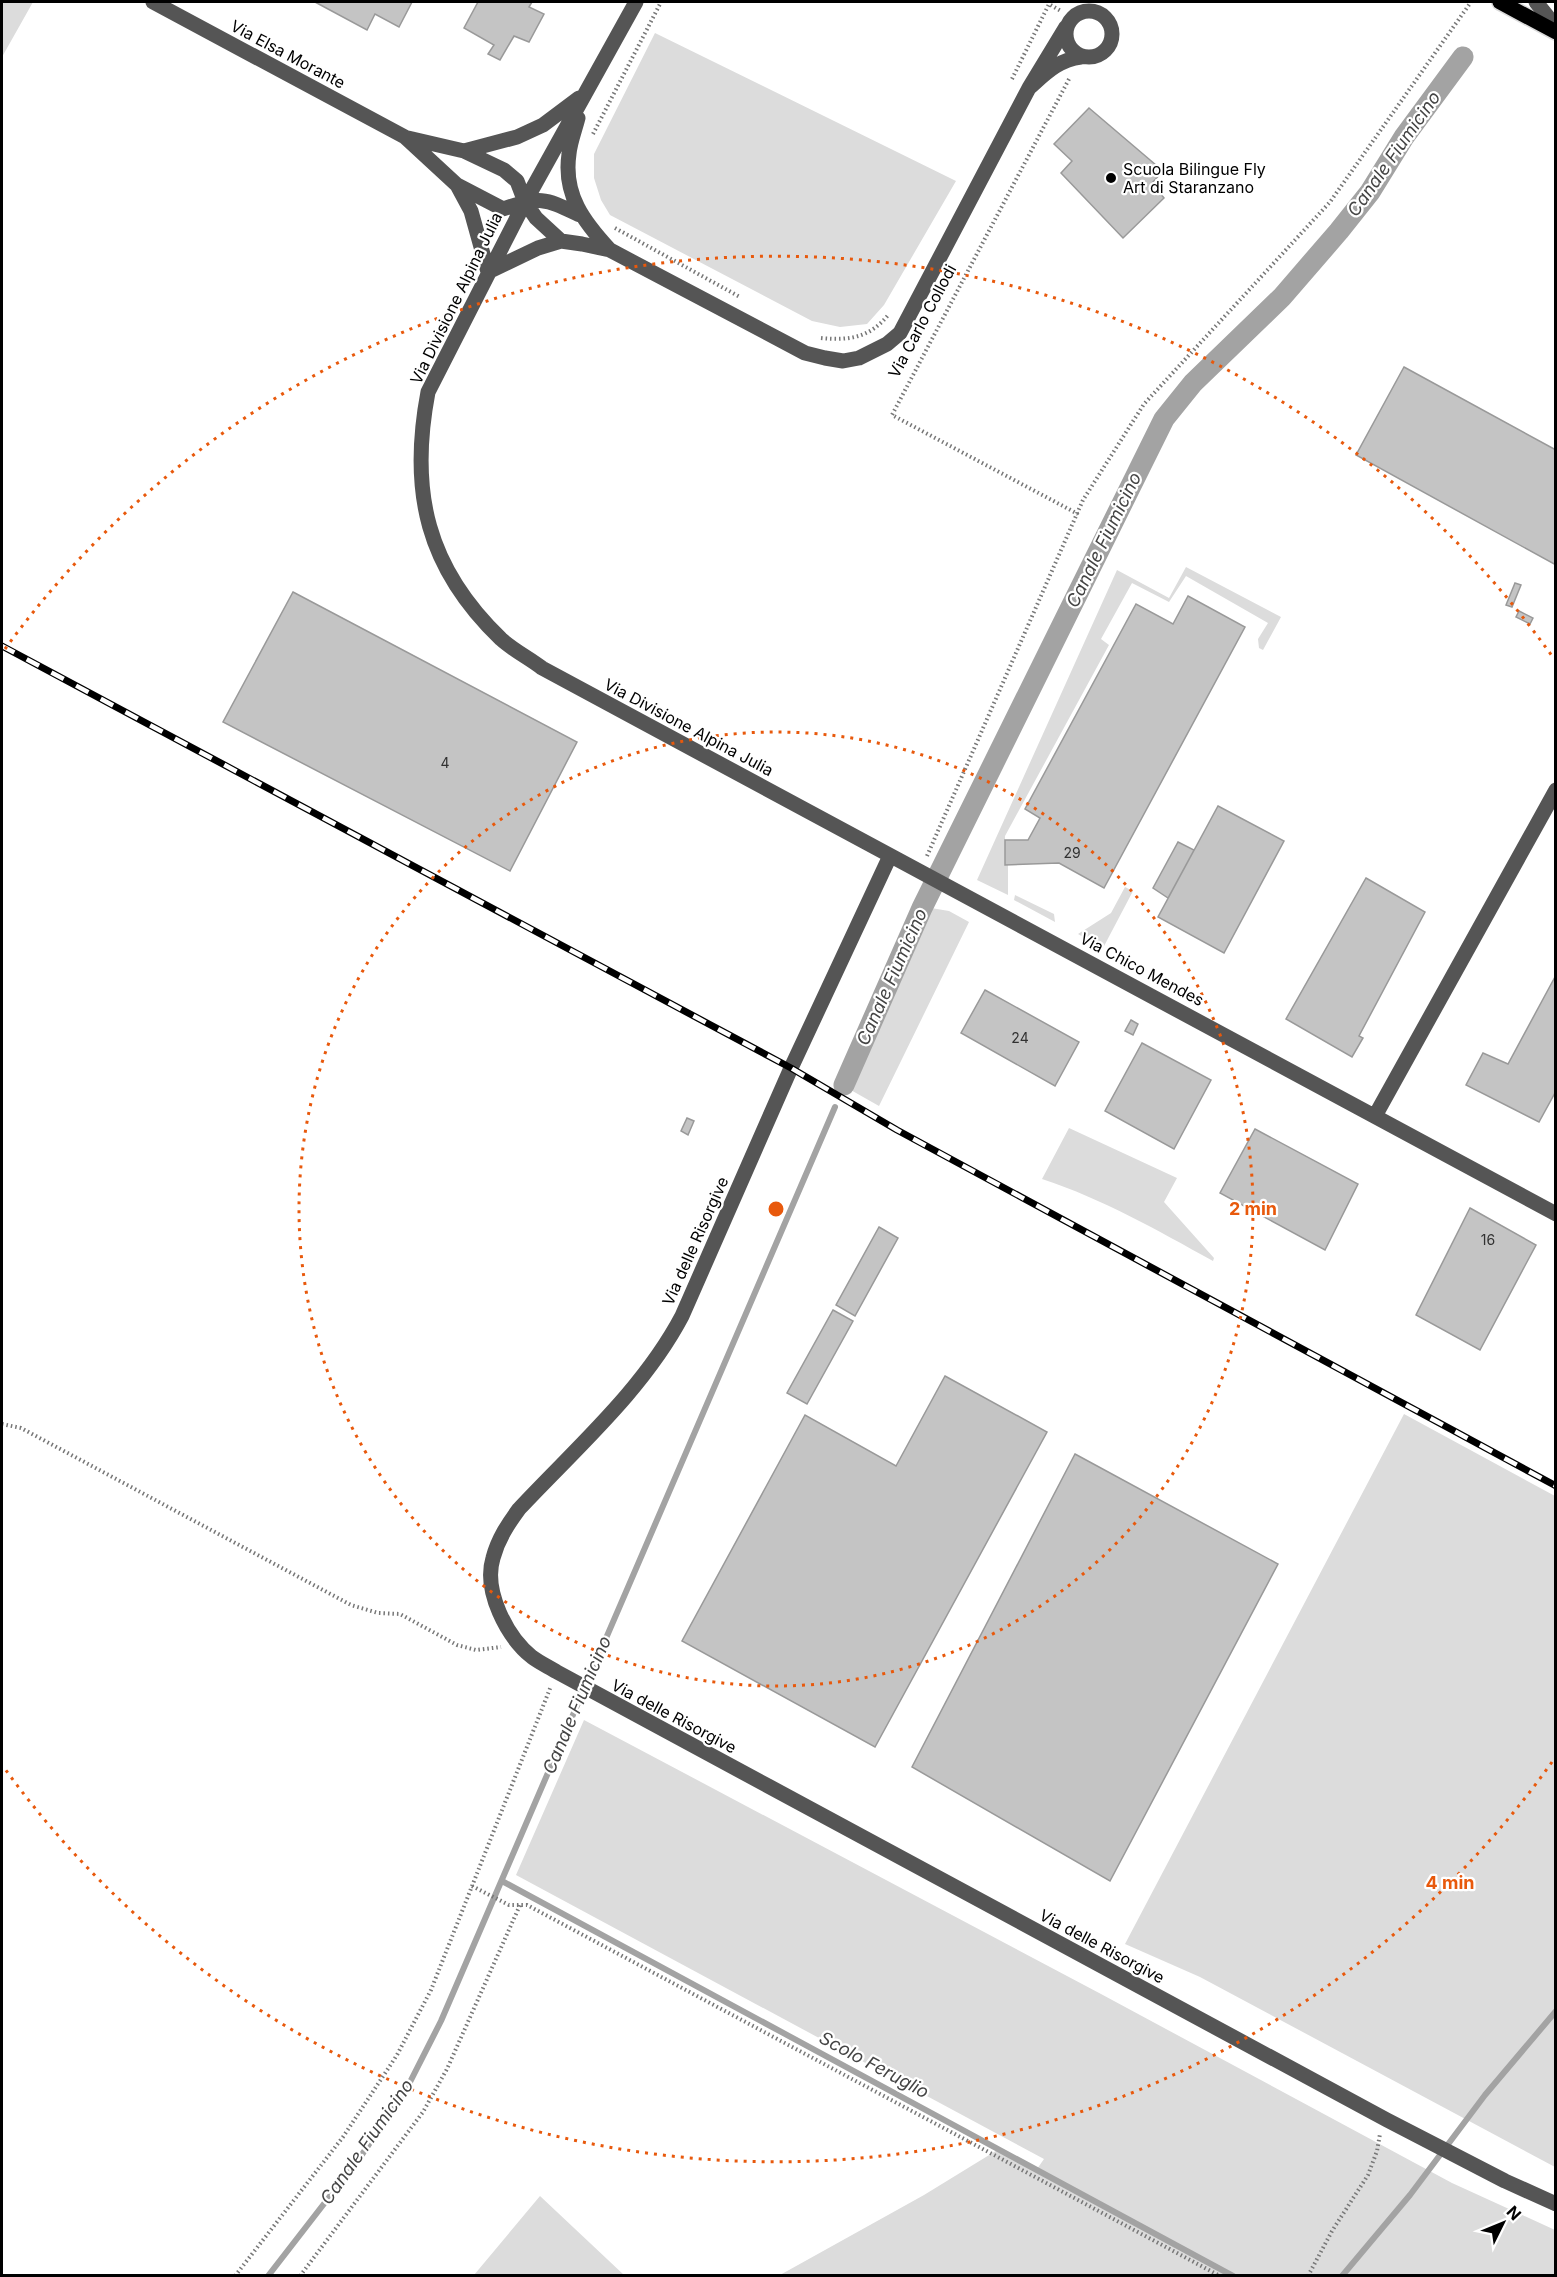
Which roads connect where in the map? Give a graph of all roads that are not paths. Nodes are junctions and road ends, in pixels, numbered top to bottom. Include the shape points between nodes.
1 (153, 2) edge
2 (636, 2) edge
3 (1500, 2) edge
4 (1536, 2) edge
5 (1070, 21) junction
6 (1556, 30) edge
7 (1081, 57) junction
8 (1029, 88) junction
9 (584, 94) junction
10 (405, 137) junction
11 (464, 152) junction
12 (457, 185) junction
13 (525, 202) junction
14 (580, 215) junction
15 (561, 241) junction
16 (610, 250) junction
17 (488, 272) junction
18 (1556, 790) edge
19 (890, 856) junction
20 (1375, 1116) junction
21 (1556, 1214) edge
22 (1556, 2204) edge

1 - 10 street, Via Elsa Morante
2 - 9 street, Via Divisione Alpina Julia
3 - 6 main road
4 - 6 street
5 - 7 street via 1066,32 1069,47
5 - 7 street, Via Carlo Collodi via 1086,11 1094,11 1111,26 1112,41 1108,48 1096,57
5 - 8 street, Via Carlo Collodi
7 - 8 street, Via Carlo Collodi via 1052,67
8 - 16 street, Via Carlo Collodi via 900,333 859,358 843,361 805,353
9 - 11 street via 535,129
9 - 13 street, Via Divisione Alpina Julia
9 - 14 street, Via Carlo Collodi via 568,155 569,178
10 - 11 street, Via Elsa Morante
10 - 12 street, Via Elsa Morante
11 - 13 street, Via Elsa Morante via 504,170 517,181
12 - 13 street, Via Elsa Morante via 503,209
12 - 17 street, Via Elsa Morante via 471,211
13 - 14 street, Via Carlo Collodi via 547,199
13 - 15 street
13 - 17 street, Via Divisione Alpina Julia
14 - 16 street, Via Carlo Collodi
15 - 16 street, Via Carlo Collodi
15 - 17 street, Via Carlo Collodi
17 - 19 street, Via Divisione Alpina Julia via 428,392 420,456 427,521 443,564 471,606 503,640 542,668
18 - 20 street
19 - 20 street, Via Chico Mendes
19 - 22 street, Via delle Risorgive via 666,1346 640,1380 519,1509 502,1533 492,1560 498,1610 514,1640 533,1658 1387,2120
20 - 21 street, Via Chico Mendes

